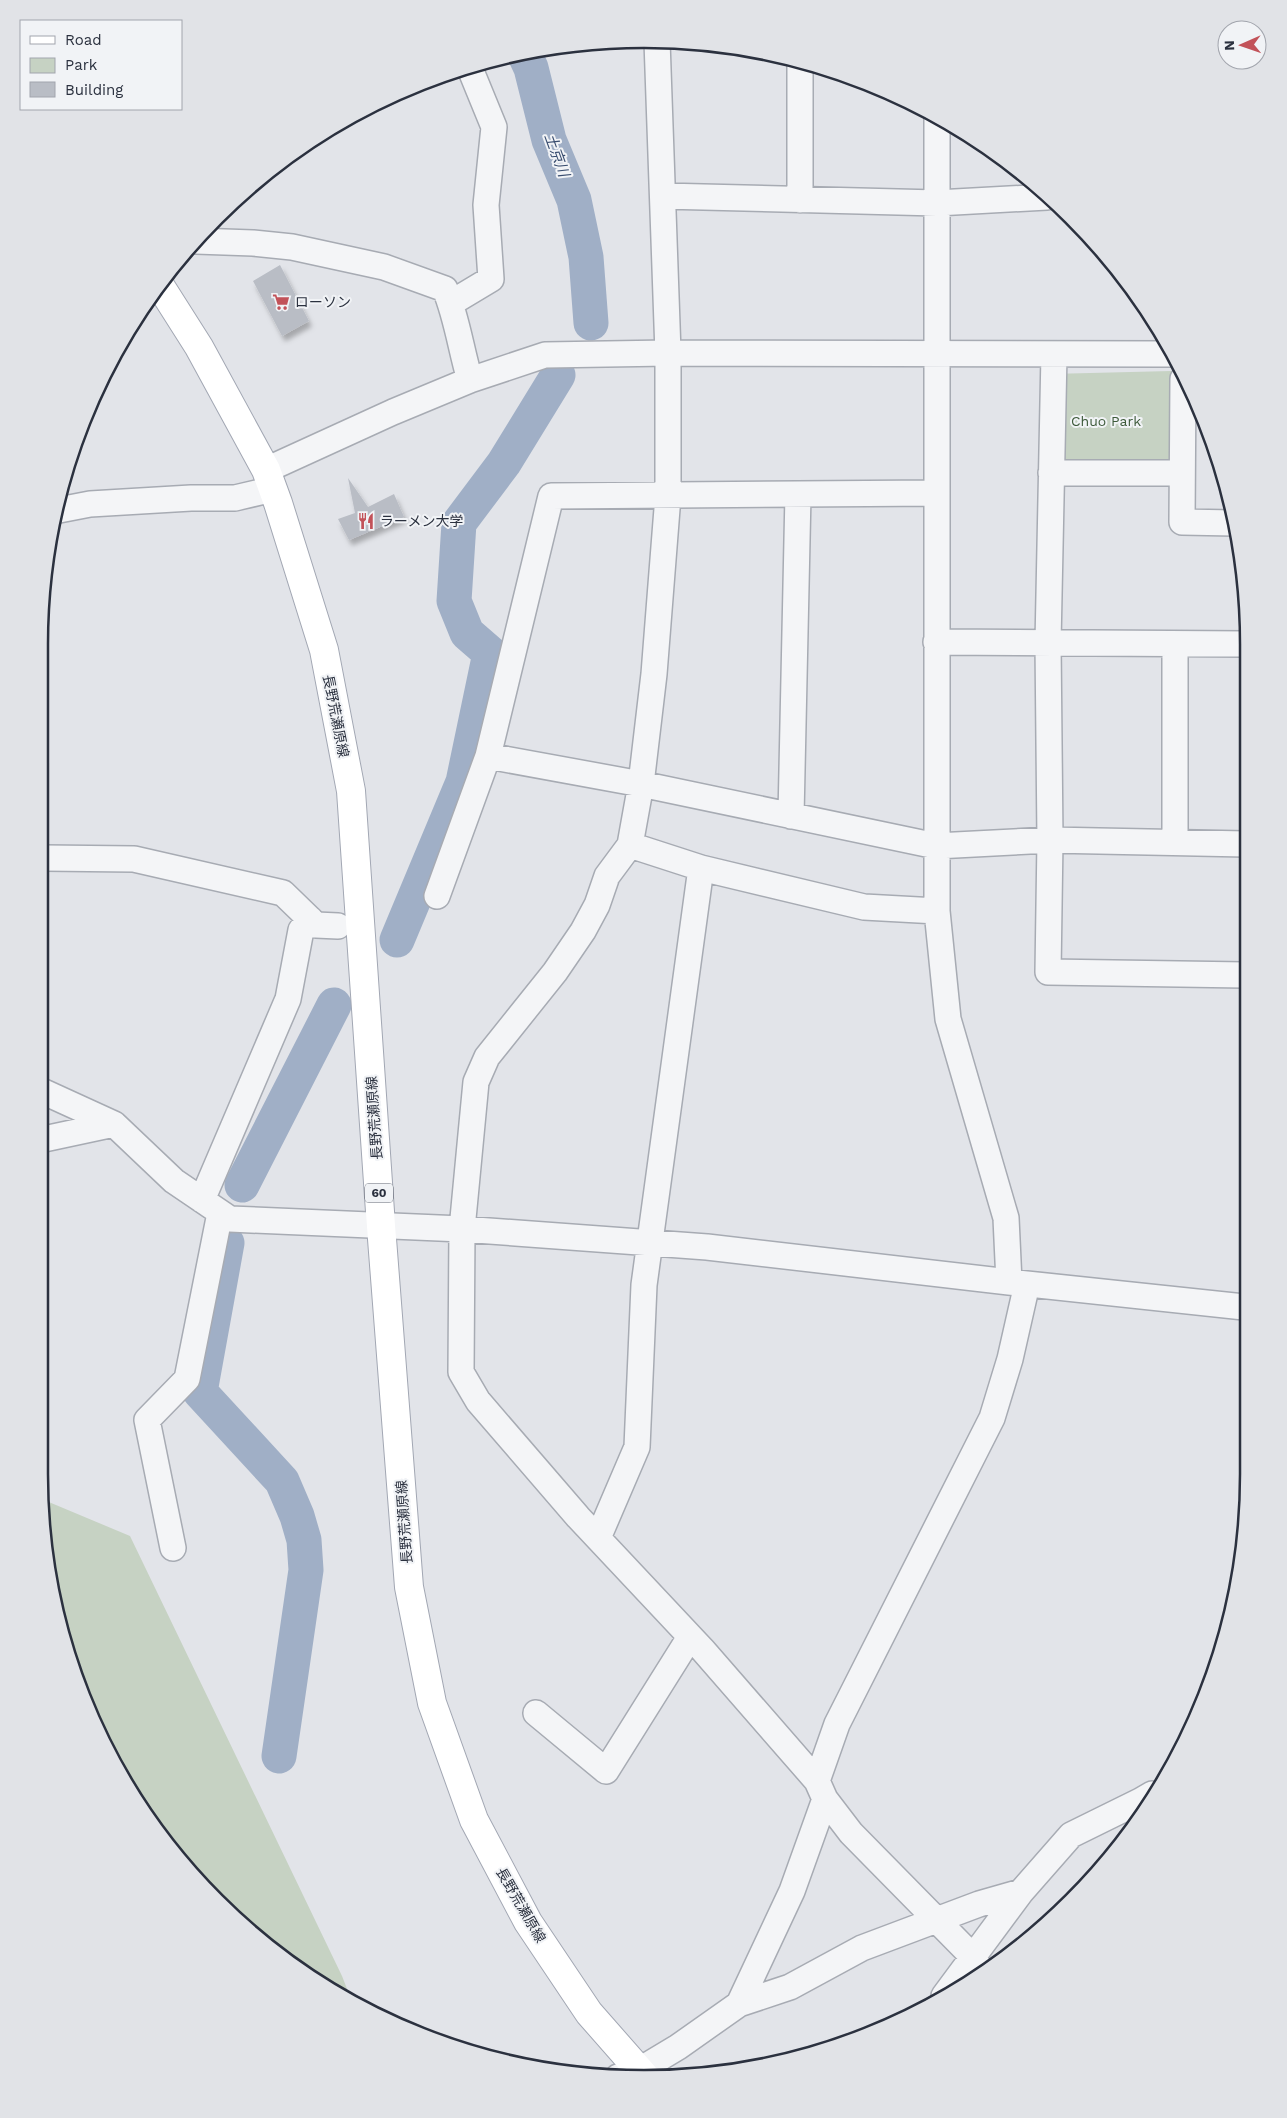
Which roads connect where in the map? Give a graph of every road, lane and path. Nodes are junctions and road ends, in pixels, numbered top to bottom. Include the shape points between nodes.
1 (656, 48) edge
2 (800, 69) edge
3 (472, 73) edge
4 (937, 124) edge
5 (663, 196) junction
6 (1039, 197) edge
7 (800, 200) junction
8 (937, 203) junction
9 (204, 241) edge
10 (163, 292) edge
11 (451, 303) junction
12 (668, 353) junction
13 (938, 354) junction
14 (1054, 354) junction
15 (1164, 354) edge
16 (470, 380) junction
17 (1183, 391) edge
18 (1051, 473) junction
19 (1182, 473) junction
20 (269, 480) junction
21 (937, 493) junction
22 (798, 494) junction
23 (668, 496) junction
24 (63, 509) edge
25 (1227, 523) edge
26 (936, 642) junction
27 (1048, 643) junction
28 (1175, 644) junction
29 (1240, 644) edge
30 (488, 756) junction
31 (641, 784) junction
32 (791, 816) junction
33 (1050, 840) junction
34 (1175, 842) junction
35 (1240, 844) edge
36 (630, 845) junction
37 (936, 846) junction
38 (48, 858) edge
39 (701, 868) junction
40 (437, 896) dead end
41 (937, 912) junction
42 (310, 919) junction
43 (338, 926) dead end
44 (1240, 975) edge
45 (48, 1094) edge
46 (114, 1124) junction
47 (48, 1137) edge
48 (211, 1206) junction
49 (381, 1226) junction
50 (462, 1229) junction
51 (651, 1243) junction
52 (1018, 1283) junction
53 (1240, 1307) edge
54 (598, 1538) junction
55 (173, 1548) dead end
56 (690, 1637) junction
57 (536, 1713) dead end
58 (821, 1790) junction
59 (1143, 1799) edge
60 (1021, 1892) junction
61 (937, 1920) junction
62 (978, 1966) edge
63 (740, 2004) junction
64 (630, 2070) edge
65 (642, 2070) edge

1 - 5 street
2 - 7 street
3 - 11 street via 494,127 486,205 491,279
4 - 8 street
5 - 7 street
5 - 12 street
6 - 8 street
7 - 8 street
8 - 13 street
9 - 11 street via 292,247 384,267 445,289
10 - 20 main road, 長野荒瀬原線 / 60 via 199,347
11 - 16 street
12 - 13 street
12 - 16 street via 545,355
12 - 23 street
13 - 14 street
13 - 21 street
14 - 15 street
14 - 18 street
16 - 20 street via 393,412
17 - 19 street
18 - 19 street
18 - 27 street
19 - 25 street via 1182,522
20 - 24 street via 235,498 90,504
20 - 49 main road, 長野荒瀬原線 / 60 via 324,650 351,791
21 - 22 street
21 - 26 street
22 - 23 street
22 - 32 street
23 - 30 street via 551,496
23 - 31 street via 654,674
26 - 27 street
26 - 37 street
27 - 28 street
27 - 33 street
28 - 29 street
28 - 34 street
30 - 31 street
30 - 40 street
31 - 32 street
31 - 36 street
32 - 37 street
33 - 34 street
33 - 37 street
33 - 44 street via 1048,972
34 - 35 street
36 - 39 street
36 - 50 street via 607,876 583,931 487,1057 476,1082
37 - 41 street
38 - 42 street via 134,859 283,893
39 - 41 street via 864,907
39 - 51 street
41 - 52 street via 948,1019 1006,1218
42 - 43 street via 316,925
42 - 48 street via 301,930 288,999
45 - 46 street
46 - 47 street
46 - 48 street via 174,1181
48 - 49 street via 230,1219
48 - 55 street via 187,1379 147,1420
49 - 50 street
49 - 64 main road, 長野荒瀬原線 / 60 via 410,1587 432,1703 474,1820 528,1922
50 - 51 street
50 - 54 street via 461,1372 478,1401
51 - 52 street
51 - 54 street via 644,1285 637,1447
52 - 53 street
52 - 58 street via 1010,1359 992,1418 838,1724
54 - 56 street
56 - 57 street via 606,1771
56 - 58 street
58 - 61 street via 852,1833
58 - 63 street via 792,1891
59 - 60 street via 1071,1835
60 - 61 street
60 - 62 street
61 - 62 street
61 - 63 street via 862,1948 790,1987
63 - 65 street

